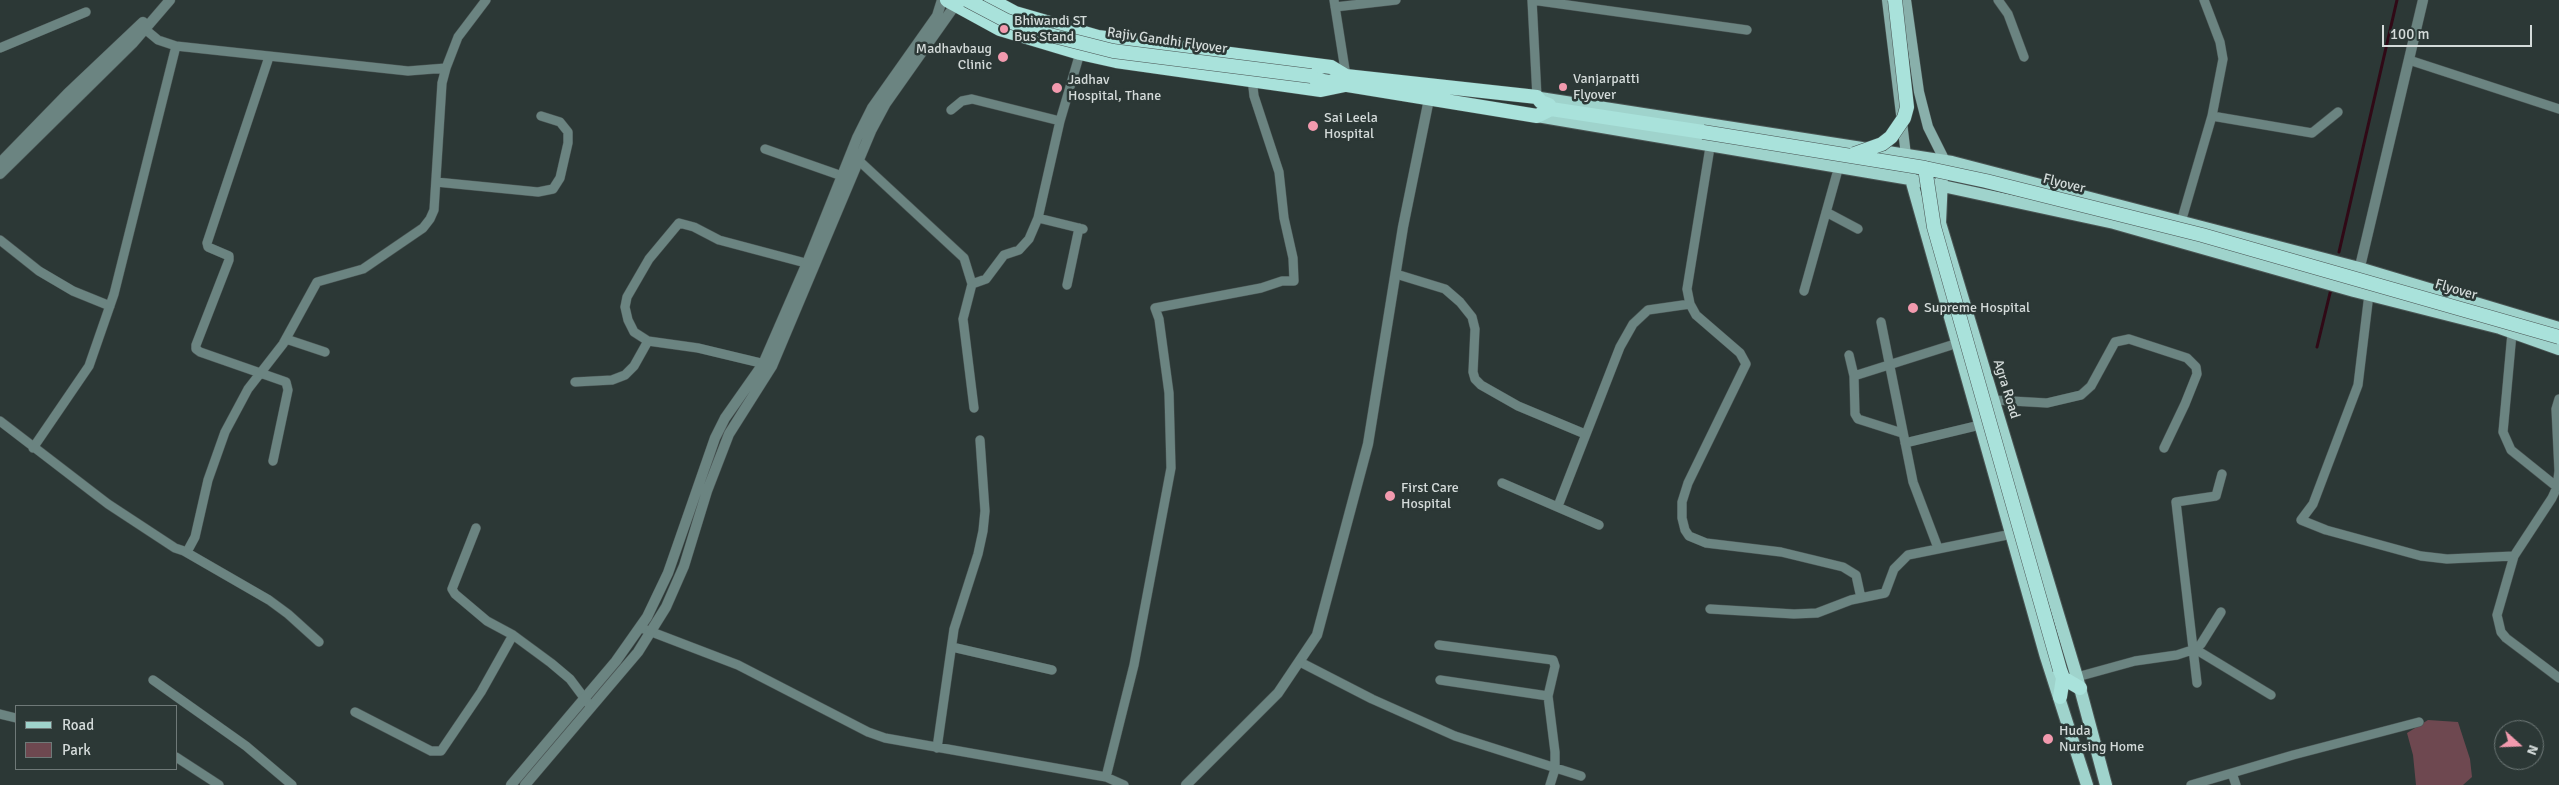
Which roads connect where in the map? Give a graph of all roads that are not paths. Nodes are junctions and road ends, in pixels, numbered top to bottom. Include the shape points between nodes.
1 (162, 0) edge
2 (170, 0) edge
3 (486, 0) edge
4 (942, 0) edge
5 (991, 0) edge
6 (1396, 0) edge
7 (1532, 0) edge
8 (1887, 0) edge
9 (1895, 0) edge
10 (1906, 0) edge
11 (1998, 0) edge
12 (2204, 0) edge
13 (2423, 0) edge
14 (957, 1) edge
15 (1334, 3) edge
16 (86, 12) dead end
17 (142, 27) junction
18 (1747, 30) dead end
19 (176, 46) junction
20 (0, 48) edge
21 (1178, 48) junction
22 (1080, 53) junction
23 (269, 56) junction
24 (2024, 57) dead end
25 (2409, 60) junction
26 (446, 68) junction
27 (1176, 69) junction
28 (1252, 78) junction
29 (1338, 79) junction
30 (1430, 92) junction
31 (1538, 98) junction
32 (1552, 109) junction
33 (2559, 109) edge
34 (951, 110) dead end
35 (2338, 112) dead end
36 (541, 116) dead end
37 (1537, 116) junction
38 (2212, 116) junction
39 (1060, 121) junction
40 (1713, 125) junction
41 (1711, 144) junction
42 (765, 149) dead end
43 (1851, 155) junction
44 (1906, 155) junction
45 (854, 157) junction
46 (1945, 161) junction
47 (0, 163) edge
48 (1839, 166) junction
49 (1925, 168) junction
50 (0, 174) edge
51 (842, 176) junction
52 (1910, 179) junction
53 (436, 182) junction
54 (1941, 186) junction
55 (1826, 212) junction
56 (1038, 218) junction
57 (2181, 222) junction
58 (1858, 229) dead end
59 (0, 240) edge
60 (812, 265) junction
61 (2359, 268) junction
62 (1396, 274) junction
63 (972, 284) junction
64 (1068, 285) dead end
65 (1804, 291) dead end
66 (2354, 291) junction
67 (2369, 294) junction
68 (1690, 304) junction
69 (110, 306) junction
70 (1881, 322) dead end
71 (2559, 328) edge
72 (2512, 333) junction
73 (2559, 337) edge
74 (286, 339) junction
75 (648, 341) junction
76 (1958, 343) junction
77 (2559, 349) edge
78 (325, 352) dead end
79 (1849, 355) dead end
80 (768, 365) junction
81 (1888, 366) junction
82 (260, 374) junction
83 (1854, 376) junction
84 (575, 382) dead end
85 (2559, 399) edge
86 (1994, 400) junction
87 (974, 408) dead end
88 (0, 421) edge
89 (1980, 425) junction
90 (1902, 433) junction
91 (1585, 434) junction
92 (980, 440) dead end
93 (1905, 443) junction
94 (33, 448) junction
95 (2164, 448) dead end
96 (273, 461) dead end
97 (2222, 474) dead end
98 (1502, 483) dead end
99 (2557, 487) junction
100 (1558, 506) junction
101 (1600, 525) dead end
102 (476, 528) dead end
103 (2012, 534) junction
104 (1938, 548) junction
105 (184, 551) junction
106 (2514, 556) junction
107 (672, 562) junction
108 (684, 566) junction
109 (1861, 598) junction
110 (1710, 609) dead end
111 (2221, 612) dead end
112 (641, 628) junction
113 (651, 633) junction
114 (513, 635) junction
115 (319, 642) dead end
116 (1439, 645) dead end
117 (952, 646) junction
118 (2194, 650) junction
119 (1300, 662) junction
120 (1052, 670) dead end
121 (2070, 678) junction
122 (2559, 678) edge
123 (153, 680) dead end
124 (1440, 680) dead end
125 (2197, 683) dead end
126 (2271, 695) dead end
127 (1548, 696) junction
128 (2060, 697) junction
129 (584, 698) junction
130 (591, 707) junction
131 (355, 712) dead end
132 (0, 714) edge
133 (15, 718) edge
134 (2419, 722) dead end
135 (937, 748) junction
136 (178, 758) edge
137 (1555, 769) junction
138 (2232, 773) junction
139 (1581, 776) dead end
140 (1106, 777) junction
141 (219, 785) edge
142 (292, 785) edge
143 (511, 785) edge
144 (525, 785) edge
145 (1124, 785) edge
146 (1186, 785) edge
147 (1550, 785) edge
148 (2087, 785) edge
149 (2106, 785) edge
150 (2191, 785) edge
151 (2236, 785) edge

1 - 17 street
2 - 17 street
3 - 26 street via 458,37
4 - 45 street via 936,16 872,108
5 - 21 highway via 1015,13 1098,37
6 - 15 street
7 - 18 street
7 - 31 street
8 - 44 main road
9 - 43 highway, bridge via 1907,107 1904,118 1882,144
10 - 46 main road via 1919,92 1928,126
11 - 24 street via 2008,14
12 - 38 street via 2223,59
13 - 25 street
14 - 22 highway via 1000,29
14 - 29 highway, Rajiv Gandhi Flyover, bridge via 1042,33 1112,51
14 - 45 street via 886,103
15 - 29 street
16 - 20 street
17 - 19 street via 158,40
17 - 47 street via 67,94
17 - 50 street
19 - 23 street
19 - 69 street
21 - 27 street
21 - 29 highway via 1331,67
22 - 27 highway
22 - 39 street
23 - 26 street via 408,71
23 - 82 street via 206,243 229,256 229,260 196,345 200,352
25 - 33 street
25 - 61 street
26 - 53 street via 442,83
27 - 28 highway
28 - 29 highway via 1321,90
28 - 140 street via 1254,96 1279,172 1294,282 1282,281 1155,308 1170,393 1171,468 1134,665
29 - 30 highway
30 - 31 highway
30 - 37 highway
30 - 62 street
31 - 32 highway
31 - 40 main road
32 - 37 highway
32 - 43 highway, Flyover, bridge
34 - 39 street via 962,101 972,99
35 - 38 street via 2312,133
36 - 53 street via 560,122 568,132 560,178 553,189 538,192
37 - 41 main road
38 - 57 street
39 - 56 street
40 - 41 street
40 - 44 main road
41 - 48 main road
41 - 68 street via 1688,276
42 - 51 street
43 - 49 highway, Flyover, bridge
44 - 46 main road
44 - 52 main road
45 - 51 street
45 - 60 street
45 - 63 street via 956,249 964,258
46 - 54 main road, Agra Road
46 - 57 main road
48 - 52 main road
48 - 55 street
49 - 73 highway, Flyover, bridge via 2202,235
49 - 121 highway, bridge via 1934,227
51 - 60 street
52 - 54 main road
52 - 76 main road
53 - 74 street via 434,210 423,228 363,269 317,282
54 - 66 main road via 2114,223
54 - 86 main road, Agra Road via 1940,223
55 - 58 street
55 - 65 street
56 - 63 street via 1025,246 1004,255 986,279
56 - 64 street via 1081,228
57 - 61 main road
59 - 69 street via 39,271
60 - 75 street via 719,240 678,223 649,259 627,297 628,320 634,332
60 - 80 street
61 - 66 street
61 - 71 main road
62 - 91 street via 1445,290 1472,317 1475,329 1473,372 1480,385 1518,406
62 - 119 street via 1368,444 1327,604 1317,635
63 - 87 street via 963,319
66 - 67 main road
67 - 72 main road
67 - 106 street via 2358,385 2313,504 2301,520 2421,556 2447,560
68 - 91 street via 1648,310 1632,324
68 - 109 street via 1696,315 1740,353 1746,364 1688,483 1682,502 1685,530 1689,536 1706,543 1781,552 1844,567 1856,575
69 - 94 street via 89,366
70 - 81 street
72 - 77 main road
72 - 99 street via 2503,432 2511,450
74 - 78 street
74 - 82 street
75 - 80 street via 698,348
75 - 84 street via 625,375 612,380
76 - 81 street
76 - 89 main road
79 - 83 street
80 - 107 street via 725,418 715,438
80 - 108 street via 729,434
81 - 83 street
81 - 90 street
82 - 96 street via 288,385
82 - 105 street via 225,432 208,480 195,537 188,550
83 - 90 street via 1854,408 1858,419
85 - 99 street via 2556,409
86 - 95 street via 2047,403 2082,395 2091,386 2115,342 2129,339 2187,358 2196,367 2197,374
86 - 121 main road, Agra Road
88 - 94 street
89 - 93 street
89 - 103 main road
90 - 93 street
91 - 100 street
92 - 117 street via 985,511 983,531 960,605
93 - 104 street via 1918,498
94 - 105 street via 108,504
97 - 118 street via 2216,496 2176,502
98 - 100 street
99 - 106 street
100 - 101 street
102 - 114 street via 452,589 487,621
103 - 104 street
103 - 128 main road
104 - 109 street via 1908,556 1894,569 1885,593
105 - 115 street via 269,600
106 - 122 street via 2497,615 2501,632
107 - 108 street
107 - 112 street
108 - 113 street
109 - 110 street via 1810,614
111 - 118 street
112 - 113 street
112 - 129 street
113 - 130 street
113 - 135 street via 738,665 868,732 907,744
114 - 129 street via 559,669
114 - 131 street via 481,692 441,751 431,751
116 - 127 street via 1553,660 1555,666
117 - 120 street
117 - 135 street
118 - 121 street
118 - 125 street
118 - 126 street
119 - 137 street via 1455,736
119 - 146 street via 1278,693
121 - 128 highway
121 - 149 main road, Agra Road
123 - 142 street via 246,746
124 - 127 street
127 - 137 street
128 - 148 main road
129 - 130 street
129 - 143 street
130 - 144 street
132 - 133 street
134 - 138 street
135 - 140 street
136 - 141 street
137 - 139 street
137 - 147 street
138 - 150 street
138 - 151 street
140 - 145 street

